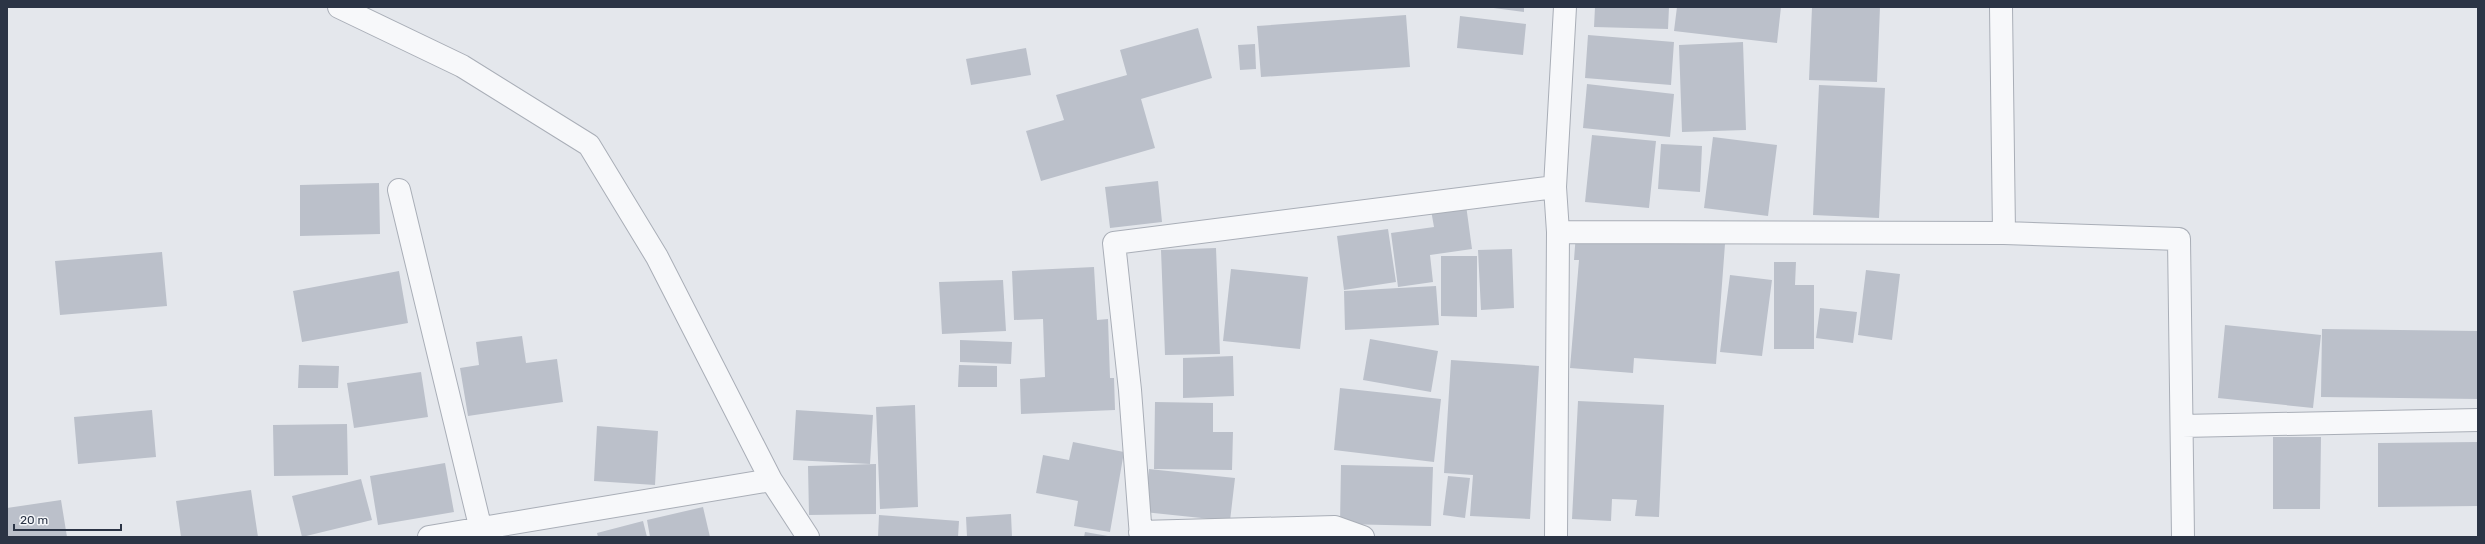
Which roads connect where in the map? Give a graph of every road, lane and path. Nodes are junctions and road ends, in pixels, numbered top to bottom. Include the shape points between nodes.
1 (339, 7) edge
2 (1565, 7) edge
3 (2001, 7) edge
4 (1555, 187) junction
5 (399, 190) dead end
6 (1558, 232) junction
7 (2004, 233) junction
8 (2478, 420) edge
9 (2182, 426) junction
10 (771, 480) junction
11 (481, 530) junction
12 (1141, 535) edge
13 (429, 537) edge
14 (808, 537) edge
15 (1362, 537) edge
16 (1556, 537) edge
17 (2184, 537) edge

1 - 10 street via 462,66 589,145 657,257
2 - 4 street
3 - 7 street
4 - 6 street
4 - 12 street via 1114,243 1130,390
5 - 11 street
6 - 7 street
6 - 16 street
7 - 9 street via 2179,239
8 - 9 street
9 - 17 street
10 - 11 street
10 - 14 street
11 - 13 street
12 - 15 street via 1335,527

